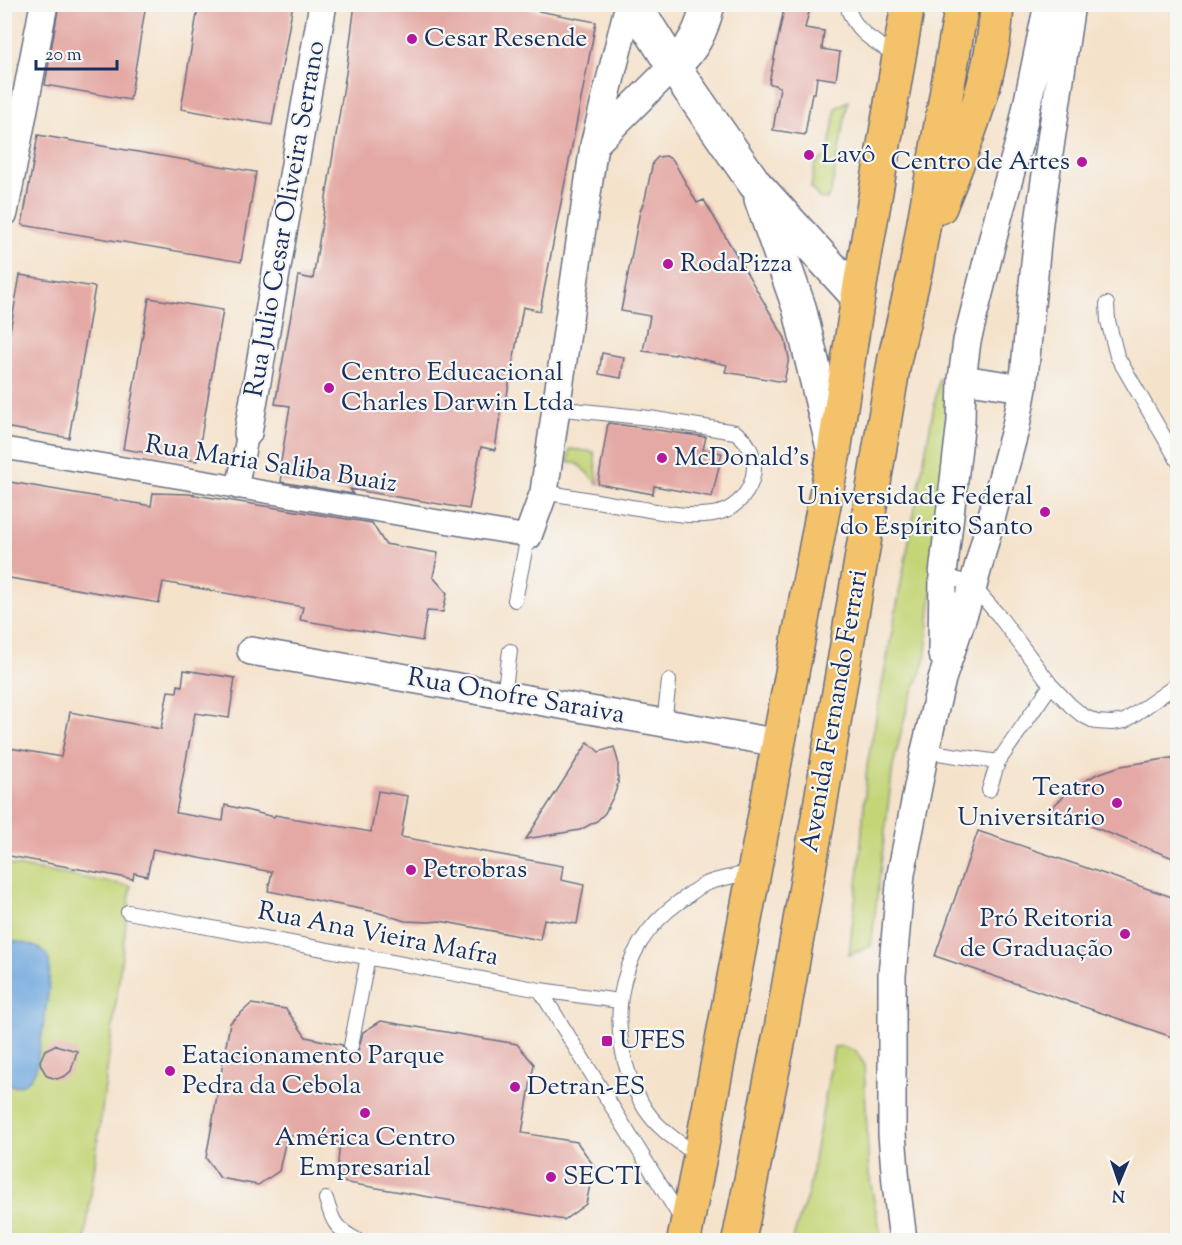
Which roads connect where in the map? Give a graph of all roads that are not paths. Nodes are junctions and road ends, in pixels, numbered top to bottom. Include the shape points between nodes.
1 (44, 4) edge
2 (323, 4) edge
3 (628, 4) edge
4 (634, 4) edge
5 (708, 4) edge
6 (847, 4) edge
7 (908, 4) edge
8 (962, 4) edge
9 (997, 4) edge
10 (1048, 4) edge
11 (1071, 4) edge
12 (899, 57) junction
13 (673, 66) junction
14 (594, 145) junction
15 (755, 184) junction
16 (4, 213) edge
17 (999, 214) junction
18 (1039, 222) junction
19 (916, 268) junction
20 (858, 297) junction
21 (1107, 304) dead end
22 (962, 380) junction
23 (1023, 388) junction
24 (555, 408) junction
25 (248, 433) joint
26 (4, 448) edge
27 (834, 452) junction
28 (1178, 461) edge
29 (237, 488) junction
30 (544, 492) junction
31 (528, 536) junction
32 (943, 574) junction
33 (973, 586) junction
34 (515, 600) dead end
35 (251, 651) dead end
36 (510, 651) dead end
37 (942, 679) junction
38 (669, 681) dead end
39 (1178, 684) edge
40 (1051, 685) junction
41 (504, 695) junction
42 (664, 723) junction
43 (780, 743) junction
44 (925, 751) junction
45 (998, 762) junction
46 (989, 790) dead end
47 (754, 871) junction
48 (128, 912) dead end
49 (368, 956) junction
50 (540, 990) junction
51 (620, 1001) junction
52 (351, 1046) dead end
53 (701, 1158) junction
54 (326, 1199) dead end
55 (685, 1234) edge
56 (357, 1240) edge
57 (739, 1240) edge
58 (903, 1240) edge

1 - 16 street
2 - 25 street, Rua Julio Cesar Oliveira Serrano
3 - 14 street
4 - 13 street
5 - 13 street via 694,44
6 - 12 lane via 849,16 863,34
7 - 12 main road, Avenida Fernando Ferrari
8 - 19 main road, Avenida Fernando Ferrari
9 - 19 main road via 989,67 971,130
10 - 17 street via 1023,128
11 - 18 street
12 - 20 main road, Avenida Fernando Ferrari
13 - 14 street
13 - 15 street
14 - 24 street
15 - 20 street
15 - 27 street via 799,307
17 - 18 street
17 - 22 street
18 - 23 street
19 - 20 main road via 888,294
19 - 57 main road, Avenida Fernando Ferrari via 895,357 781,1029
20 - 27 main road, Avenida Fernando Ferrari
21 - 28 lane via 1117,356
22 - 23 street
22 - 32 street via 961,421
23 - 33 street
24 - 30 street
24 - 30 lane via 735,432 745,438 755,464 751,484 742,499 730,509 714,514 669,513
25 - 29 street
26 - 29 street, Rua Maria Saliba Buaiz
27 - 43 main road, Avenida Fernando Ferrari
29 - 31 street, Rua Maria Saliba Buaiz
30 - 31 street
31 - 34 lane
32 - 33 lane
32 - 37 street
33 - 37 street
33 - 40 lane
35 - 41 street, Rua Onofre Saraiva
36 - 41 lane
37 - 44 street
38 - 42 lane
39 - 40 lane via 1125,721 1112,723 1096,722 1082,715
40 - 45 lane
41 - 42 street, Rua Onofre Saraiva
42 - 43 street, Rua Onofre Saraiva
43 - 47 main road, Avenida Fernando Ferrari
44 - 45 lane
44 - 58 street via 901,874 892,975 892,1134
45 - 46 lane
47 - 51 lane via 704,885 662,915 641,940 627,969
47 - 53 main road, Avenida Fernando Ferrari
48 - 49 lane, Rua Ana Vieira Mafra
49 - 50 lane, Rua Ana Vieira Mafra
49 - 52 lane
50 - 51 lane, Rua Ana Vieira Mafra
50 - 55 lane
51 - 53 lane via 619,1034 642,1103 668,1135
53 - 55 main road, Avenida Fernando Ferrari
54 - 56 lane via 340,1230

